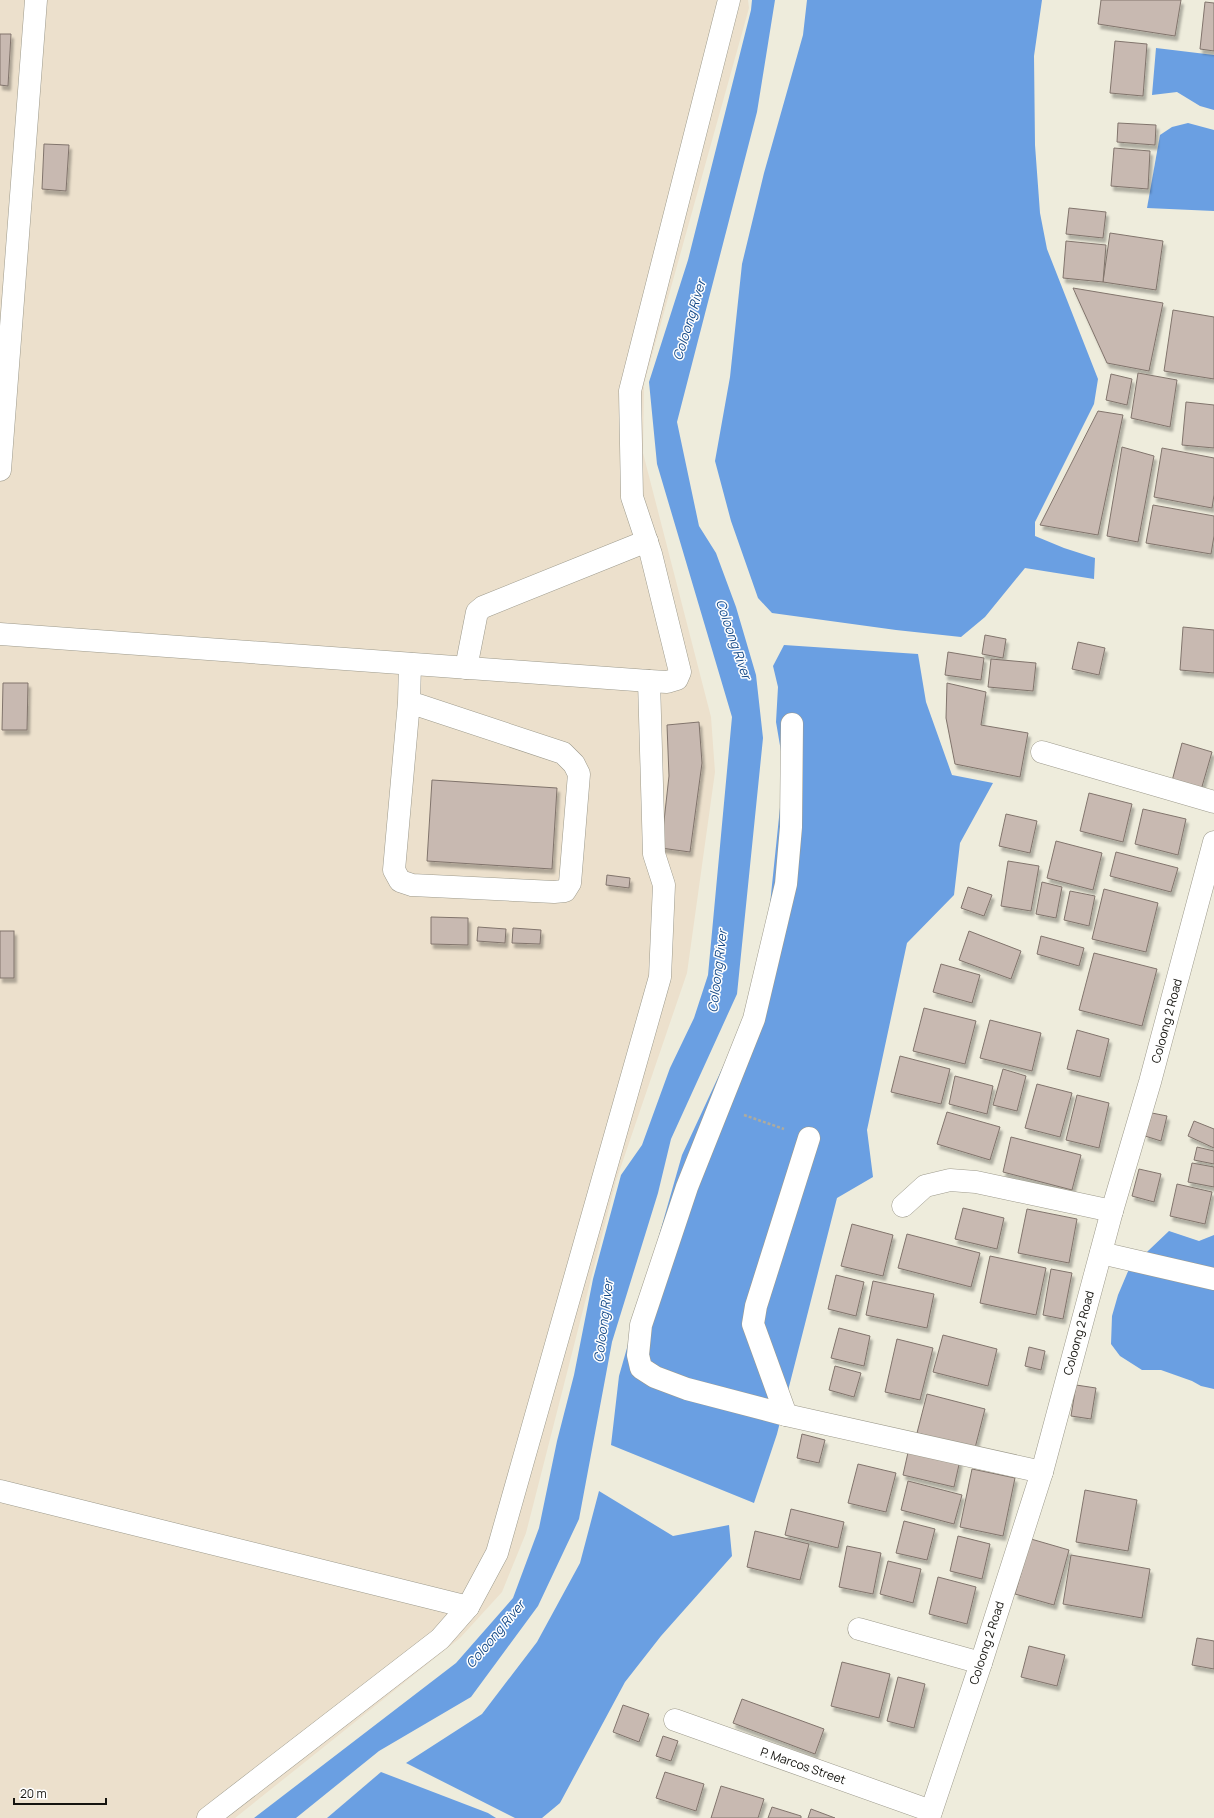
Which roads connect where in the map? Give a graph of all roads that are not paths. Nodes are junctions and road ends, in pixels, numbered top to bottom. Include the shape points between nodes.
1 (36, 0) edge
2 (729, 0) edge
3 (0, 470) edge
4 (647, 541) junction
5 (0, 634) edge
6 (410, 664) junction
7 (466, 668) junction
8 (649, 681) junction
9 (409, 702) junction
10 (792, 724) dead end
11 (1042, 752) dead end
12 (1214, 802) edge
13 (1214, 842) edge
14 (809, 1138) road end
15 (904, 1206) dead end
16 (1112, 1211) junction
17 (1101, 1253) junction
18 (1214, 1279) edge
19 (786, 1415) junction
20 (1042, 1472) junction
21 (0, 1491) edge
22 (468, 1607) junction
23 (859, 1629) dead end
24 (981, 1663) junction
25 (675, 1720) dead end
26 (930, 1815) edge
27 (208, 1818) edge

1 - 3 street
2 - 4 street via 630,391 632,497
4 - 7 street via 483,607 477,612
4 - 8 street via 680,672 677,679 667,682
5 - 6 street
6 - 7 street
6 - 9 street
7 - 8 street
8 - 22 street via 654,854 664,885 660,977 497,1553
9 - 9 street via 394,870 400,881 412,885 565,891 570,883 579,774 574,764 563,753
10 - 19 street via 791,827 786,884 754,1019 687,1187 641,1325 638,1355 641,1368 655,1377
11 - 12 street
13 - 16 street, Coloong 2 Road via 1150,1082
14 - 19 street via 756,1306 753,1324
15 - 16 street via 925,1186 950,1180 976,1182
16 - 17 street, Coloong 2 Road
17 - 18 street
17 - 20 street, Coloong 2 Road
19 - 20 street
20 - 24 street, Coloong 2 Road
21 - 22 street
22 - 27 street via 440,1640
23 - 24 street
24 - 26 street, Coloong 2 Road
25 - 26 street, P. Marcos Street

